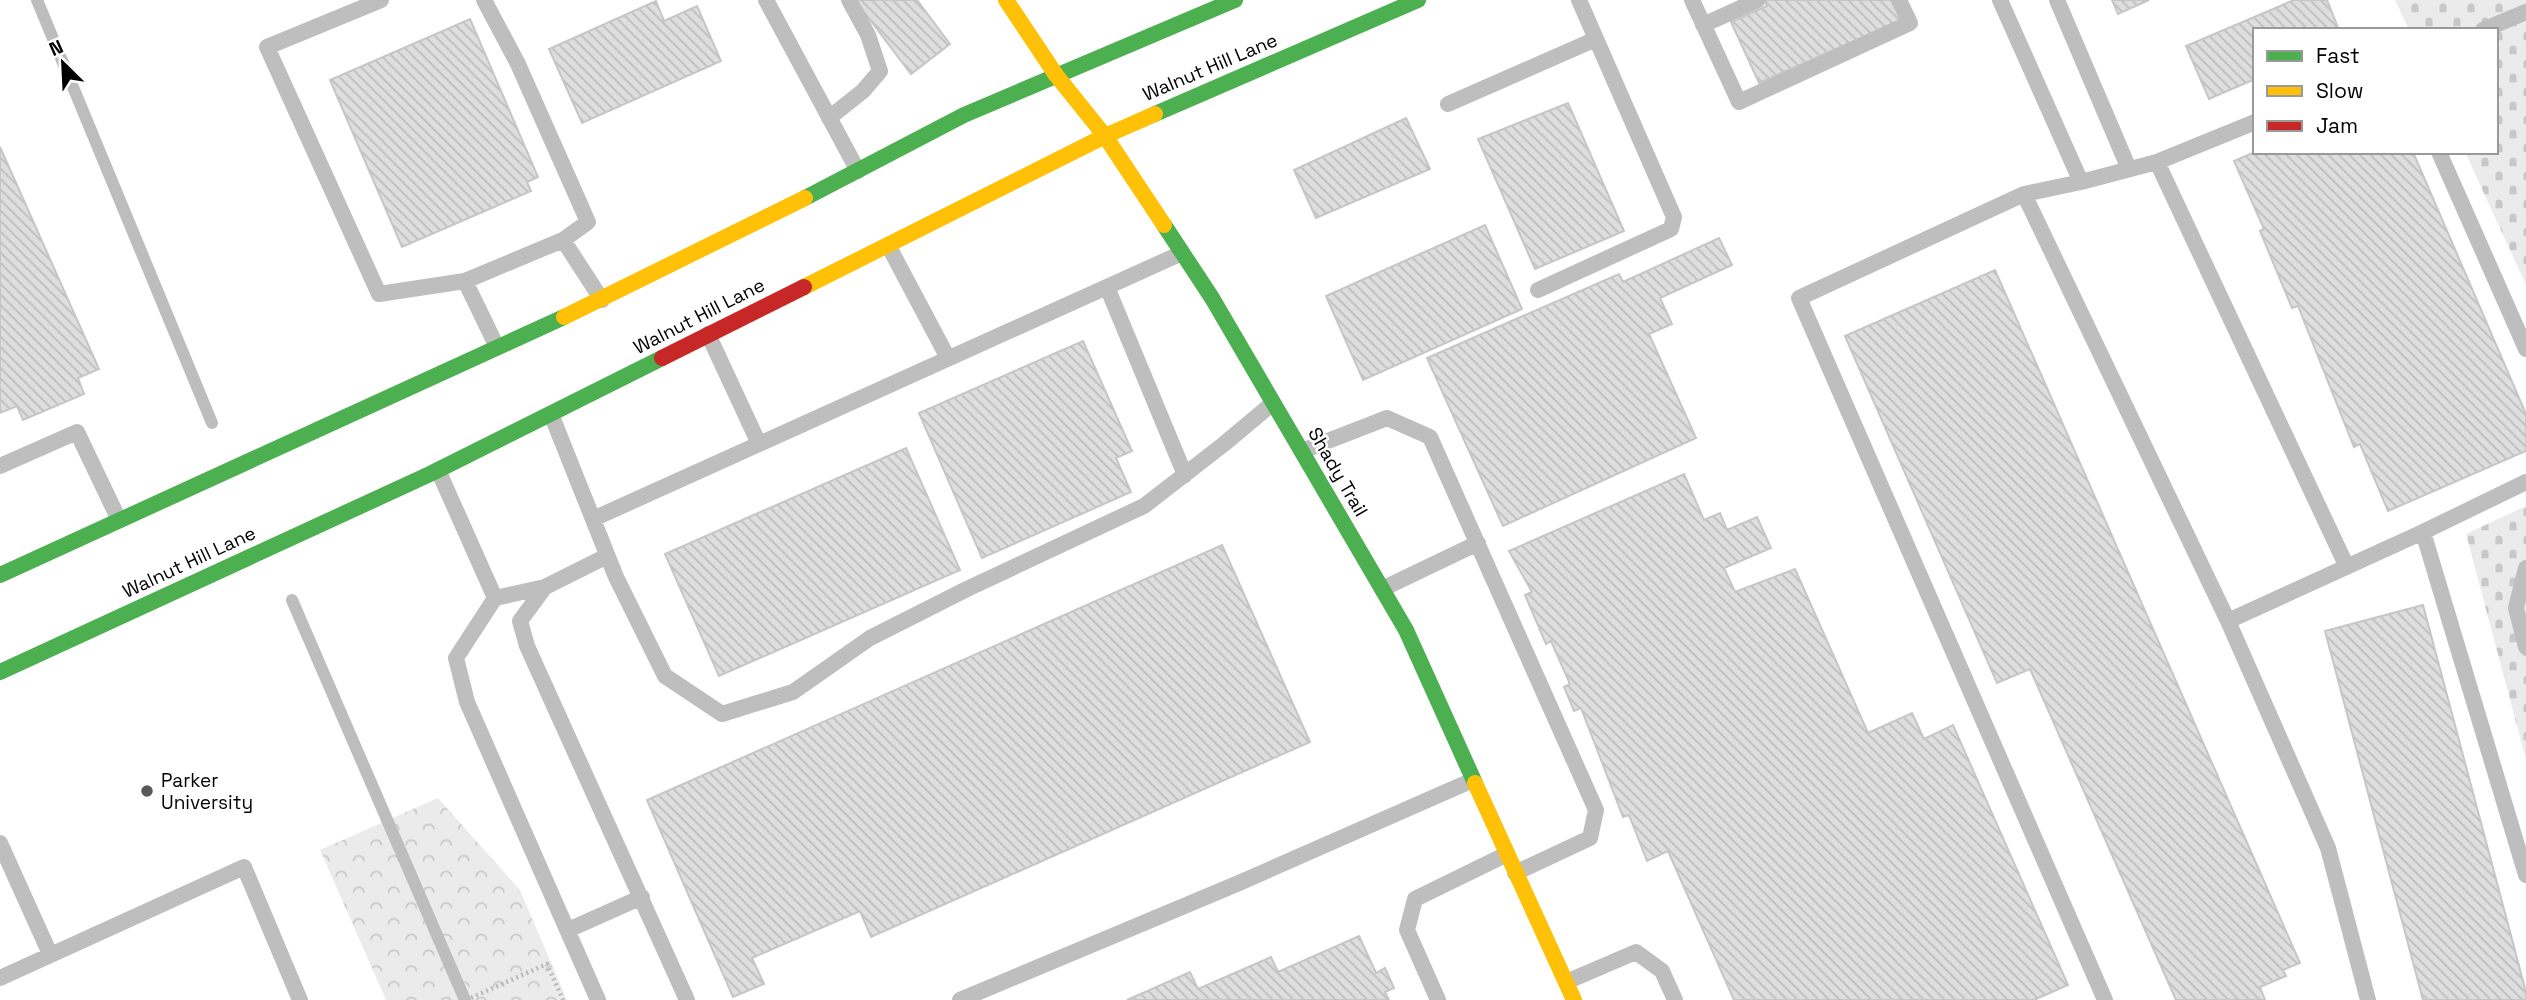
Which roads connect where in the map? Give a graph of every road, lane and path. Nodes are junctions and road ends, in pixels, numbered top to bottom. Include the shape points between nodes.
1 (381, 0) edge
2 (484, 0) edge
3 (766, 0) edge
4 (849, 0) edge
5 (1006, 0) edge
6 (1235, 0) edge
7 (1418, 0) edge
8 (1579, 0) edge
9 (1692, 0) edge
10 (1899, 0) edge
11 (2000, 0) edge
12 (2057, 0) edge
13 (1751, 2) edge
14 (2526, 12) edge
15 (1703, 25) junction
16 (2488, 28) edge
17 (1596, 39) junction
18 (1056, 75) junction
19 (1448, 104) dead end
20 (829, 118) junction
21 (2253, 123) edge
22 (1105, 136) junction
23 (2440, 154) edge
24 (2157, 162) junction
25 (2129, 169) junction
26 (858, 171) junction
27 (2081, 182) junction
28 (2024, 194) junction
29 (563, 240) junction
30 (888, 245) junction
31 (1182, 253) junction
32 (465, 281) junction
33 (1107, 287) junction
34 (1538, 290) dead end
35 (602, 300) junction
36 (708, 334) junction
37 (497, 347) junction
38 (2526, 349) edge
39 (948, 358) junction
40 (1273, 403) junction
41 (551, 414) junction
42 (759, 444) junction
43 (1302, 451) junction
44 (0, 466) edge
45 (438, 470) junction
46 (1185, 475) junction
47 (2526, 482) edge
48 (593, 519) junction
49 (119, 520) junction
50 (2423, 532) junction
51 (1478, 543) junction
52 (607, 556) junction
53 (2347, 567) junction
54 (2526, 568) edge
55 (0, 575) edge
56 (545, 587) junction
57 (1382, 589) junction
58 (495, 598) junction
59 (2516, 608) junction
60 (2228, 621) junction
61 (2526, 625) edge
62 (2526, 647) edge
63 (0, 672) edge
64 (1473, 780) junction
65 (0, 843) edge
66 (1507, 854) junction
67 (1515, 873) junction
68 (2526, 874) edge
69 (642, 897) junction
70 (568, 930) junction
71 (51, 954) junction
72 (0, 978) edge
73 (1566, 982) junction
74 (561, 995) dead end
75 (300, 1000) edge
76 (466, 1000) edge
77 (598, 1000) edge
78 (687, 1000) edge
79 (960, 1000) edge
80 (1438, 1000) edge
81 (1574, 1000) edge
82 (1675, 1000) edge
83 (2105, 1000) edge
84 (2368, 1000) edge

1 - 32 lane via 267,47 379,294
2 - 29 lane via 518,64 588,222
3 - 20 lane
4 - 20 lane via 880,71
5 - 18 main road, Shady Trail
6 - 18 main road
7 - 22 main road, Walnut Hill Lane
8 - 17 lane
9 - 15 lane
10 - 15 lane via 1909,23 1739,102
11 - 27 lane
12 - 25 lane
13 - 15 lane
14 - 16 lane
17 - 19 lane
17 - 34 lane via 1674,217 1671,229
18 - 22 main road, Shady Trail
18 - 26 main road via 964,115
20 - 26 lane
21 - 24 lane
22 - 30 main road, Walnut Hill Lane
22 - 31 main road, Shady Trail
23 - 38 lane
24 - 25 lane
24 - 53 lane
25 - 27 lane
26 - 35 main road
27 - 28 lane
28 - 60 lane
28 - 83 lane via 1800,298
29 - 32 lane
29 - 35 lane
30 - 36 main road, Walnut Hill Lane
30 - 39 lane
31 - 33 lane
31 - 40 main road, Shady Trail
32 - 37 lane
33 - 39 lane
33 - 46 lane
35 - 37 main road
36 - 41 main road, Walnut Hill Lane
36 - 42 lane
37 - 49 main road
39 - 42 lane
40 - 43 main road, Shady Trail
40 - 46 lane
41 - 45 main road, Walnut Hill Lane
41 - 48 lane
42 - 48 lane
43 - 51 lane via 1387,418 1430,436
43 - 57 main road, Shady Trail
44 - 49 lane via 77,432
45 - 58 lane
45 - 63 main road, Walnut Hill Lane
46 - 52 lane via 1144,506 870,638 793,691 722,714 665,676
47 - 50 lane
48 - 52 lane
49 - 55 main road
50 - 53 lane
50 - 68 lane
51 - 57 lane
51 - 67 lane via 1596,810 1590,838
52 - 56 lane
53 - 60 lane
54 - 59 lane
56 - 58 lane
56 - 69 lane via 520,621 527,646
57 - 64 main road, Shady Trail via 1406,630
58 - 70 lane via 456,658 467,702
59 - 61 lane
59 - 62 lane
60 - 84 lane via 2328,848
64 - 66 main road, Shady Trail
64 - 79 lane
65 - 71 lane
66 - 67 main road, Shady Trail
66 - 80 lane via 1415,899 1407,930
67 - 73 main road, Shady Trail
69 - 70 lane
69 - 78 lane
70 - 77 lane
71 - 72 lane
71 - 75 lane via 244,867
73 - 81 main road, Shady Trail
73 - 82 lane via 1636,952 1662,971
74 - 76 path via 547,964

